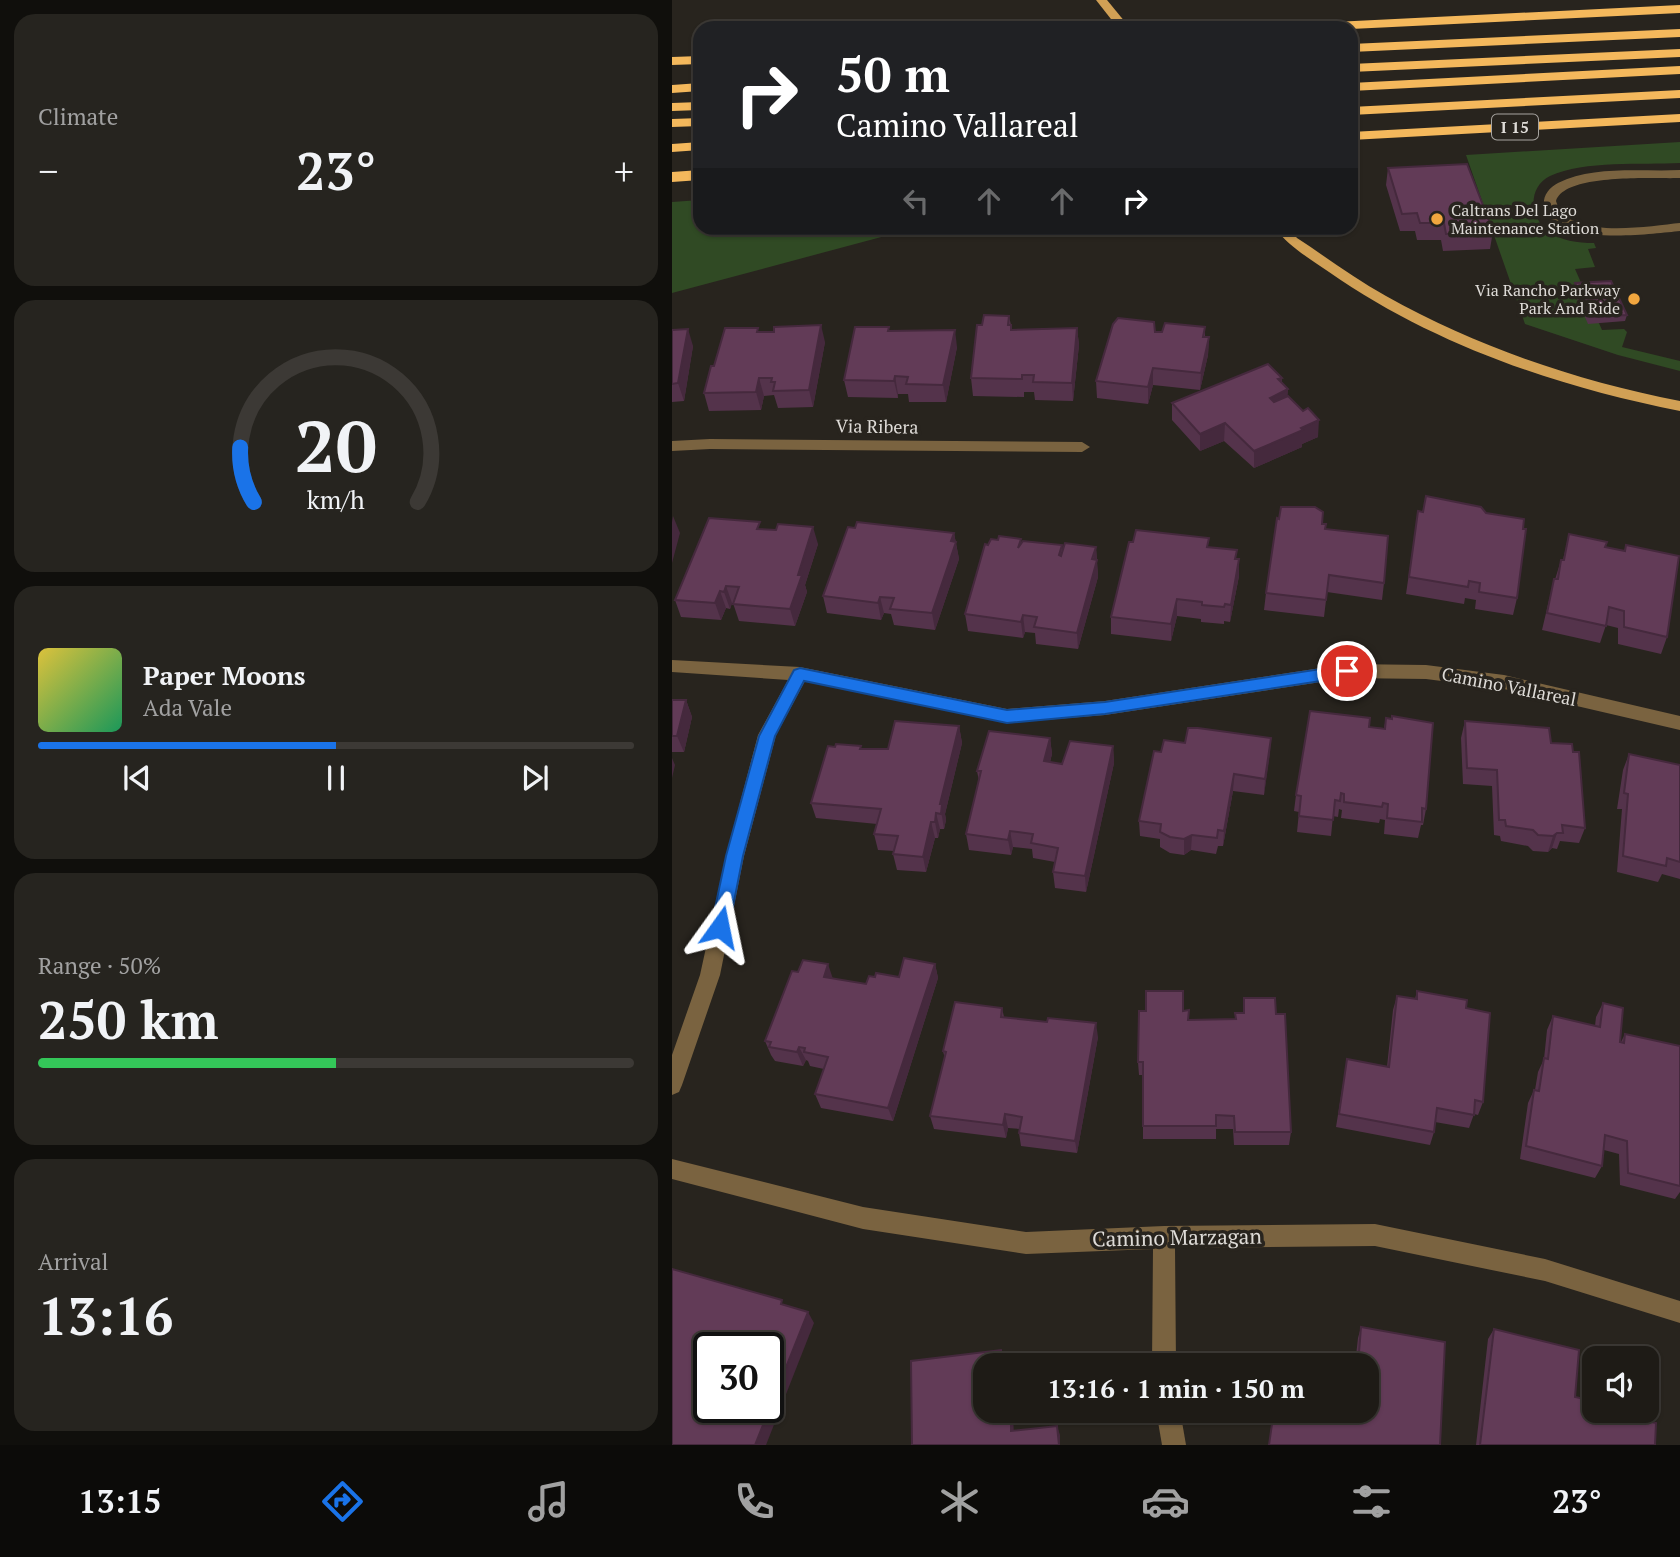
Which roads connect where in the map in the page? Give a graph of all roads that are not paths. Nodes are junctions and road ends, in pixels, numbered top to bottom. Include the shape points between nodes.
1 (1101, 0) edge
2 (1680, 9) edge
3 (1118, 21) edge
4 (1358, 25) edge
5 (1680, 33) edge
6 (1358, 48) edge
7 (1680, 53) edge
8 (693, 60) edge
9 (672, 61) edge
10 (1358, 68) edge
11 (1680, 70) edge
12 (1358, 87) edge
13 (693, 88) edge
14 (672, 89) edge
15 (1680, 94) edge
16 (693, 106) edge
17 (672, 107) edge
18 (1358, 111) edge
19 (1680, 118) edge
20 (693, 122) edge
21 (672, 123) edge
22 (1358, 136) edge
23 (693, 146) edge
24 (672, 148) edge
25 (1680, 174) edge
26 (693, 176) edge
27 (672, 177) edge
28 (1680, 228) edge
29 (1287, 235) edge
30 (1680, 406) edge
31 (672, 446) edge
32 (1082, 447) dead end
33 (672, 666) edge
34 (800, 674) junction
35 (1680, 723) edge
36 (672, 1085) edge
37 (672, 1169) edge
38 (1164, 1237) junction
39 (1680, 1311) edge
40 (1164, 1353) edge
41 (1170, 1423) edge
42 (1174, 1445) edge

1 - 3 main road
2 - 4 highway
5 - 6 highway
7 - 10 highway
8 - 9 highway
11 - 12 highway
13 - 14 highway
15 - 18 highway
16 - 17 highway
19 - 22 highway, I 15
20 - 21 highway
23 - 24 highway
25 - 28 street via 1571,182 1553,192 1550,200 1557,216 1579,229
26 - 27 highway
29 - 30 main road via 1381,299 1454,335 1565,378
31 - 32 street, Via Ribera
33 - 34 street, Camino Vallareal
34 - 35 street, Camino Vallareal via 1007,716 1105,708 1347,671 1426,672 1504,682
34 - 36 street via 767,736 710,975
37 - 38 street, Camino Marzagan via 863,1218 1026,1243
38 - 39 street, Camino Marzagan via 1375,1235 1545,1270
38 - 40 street
41 - 42 street

